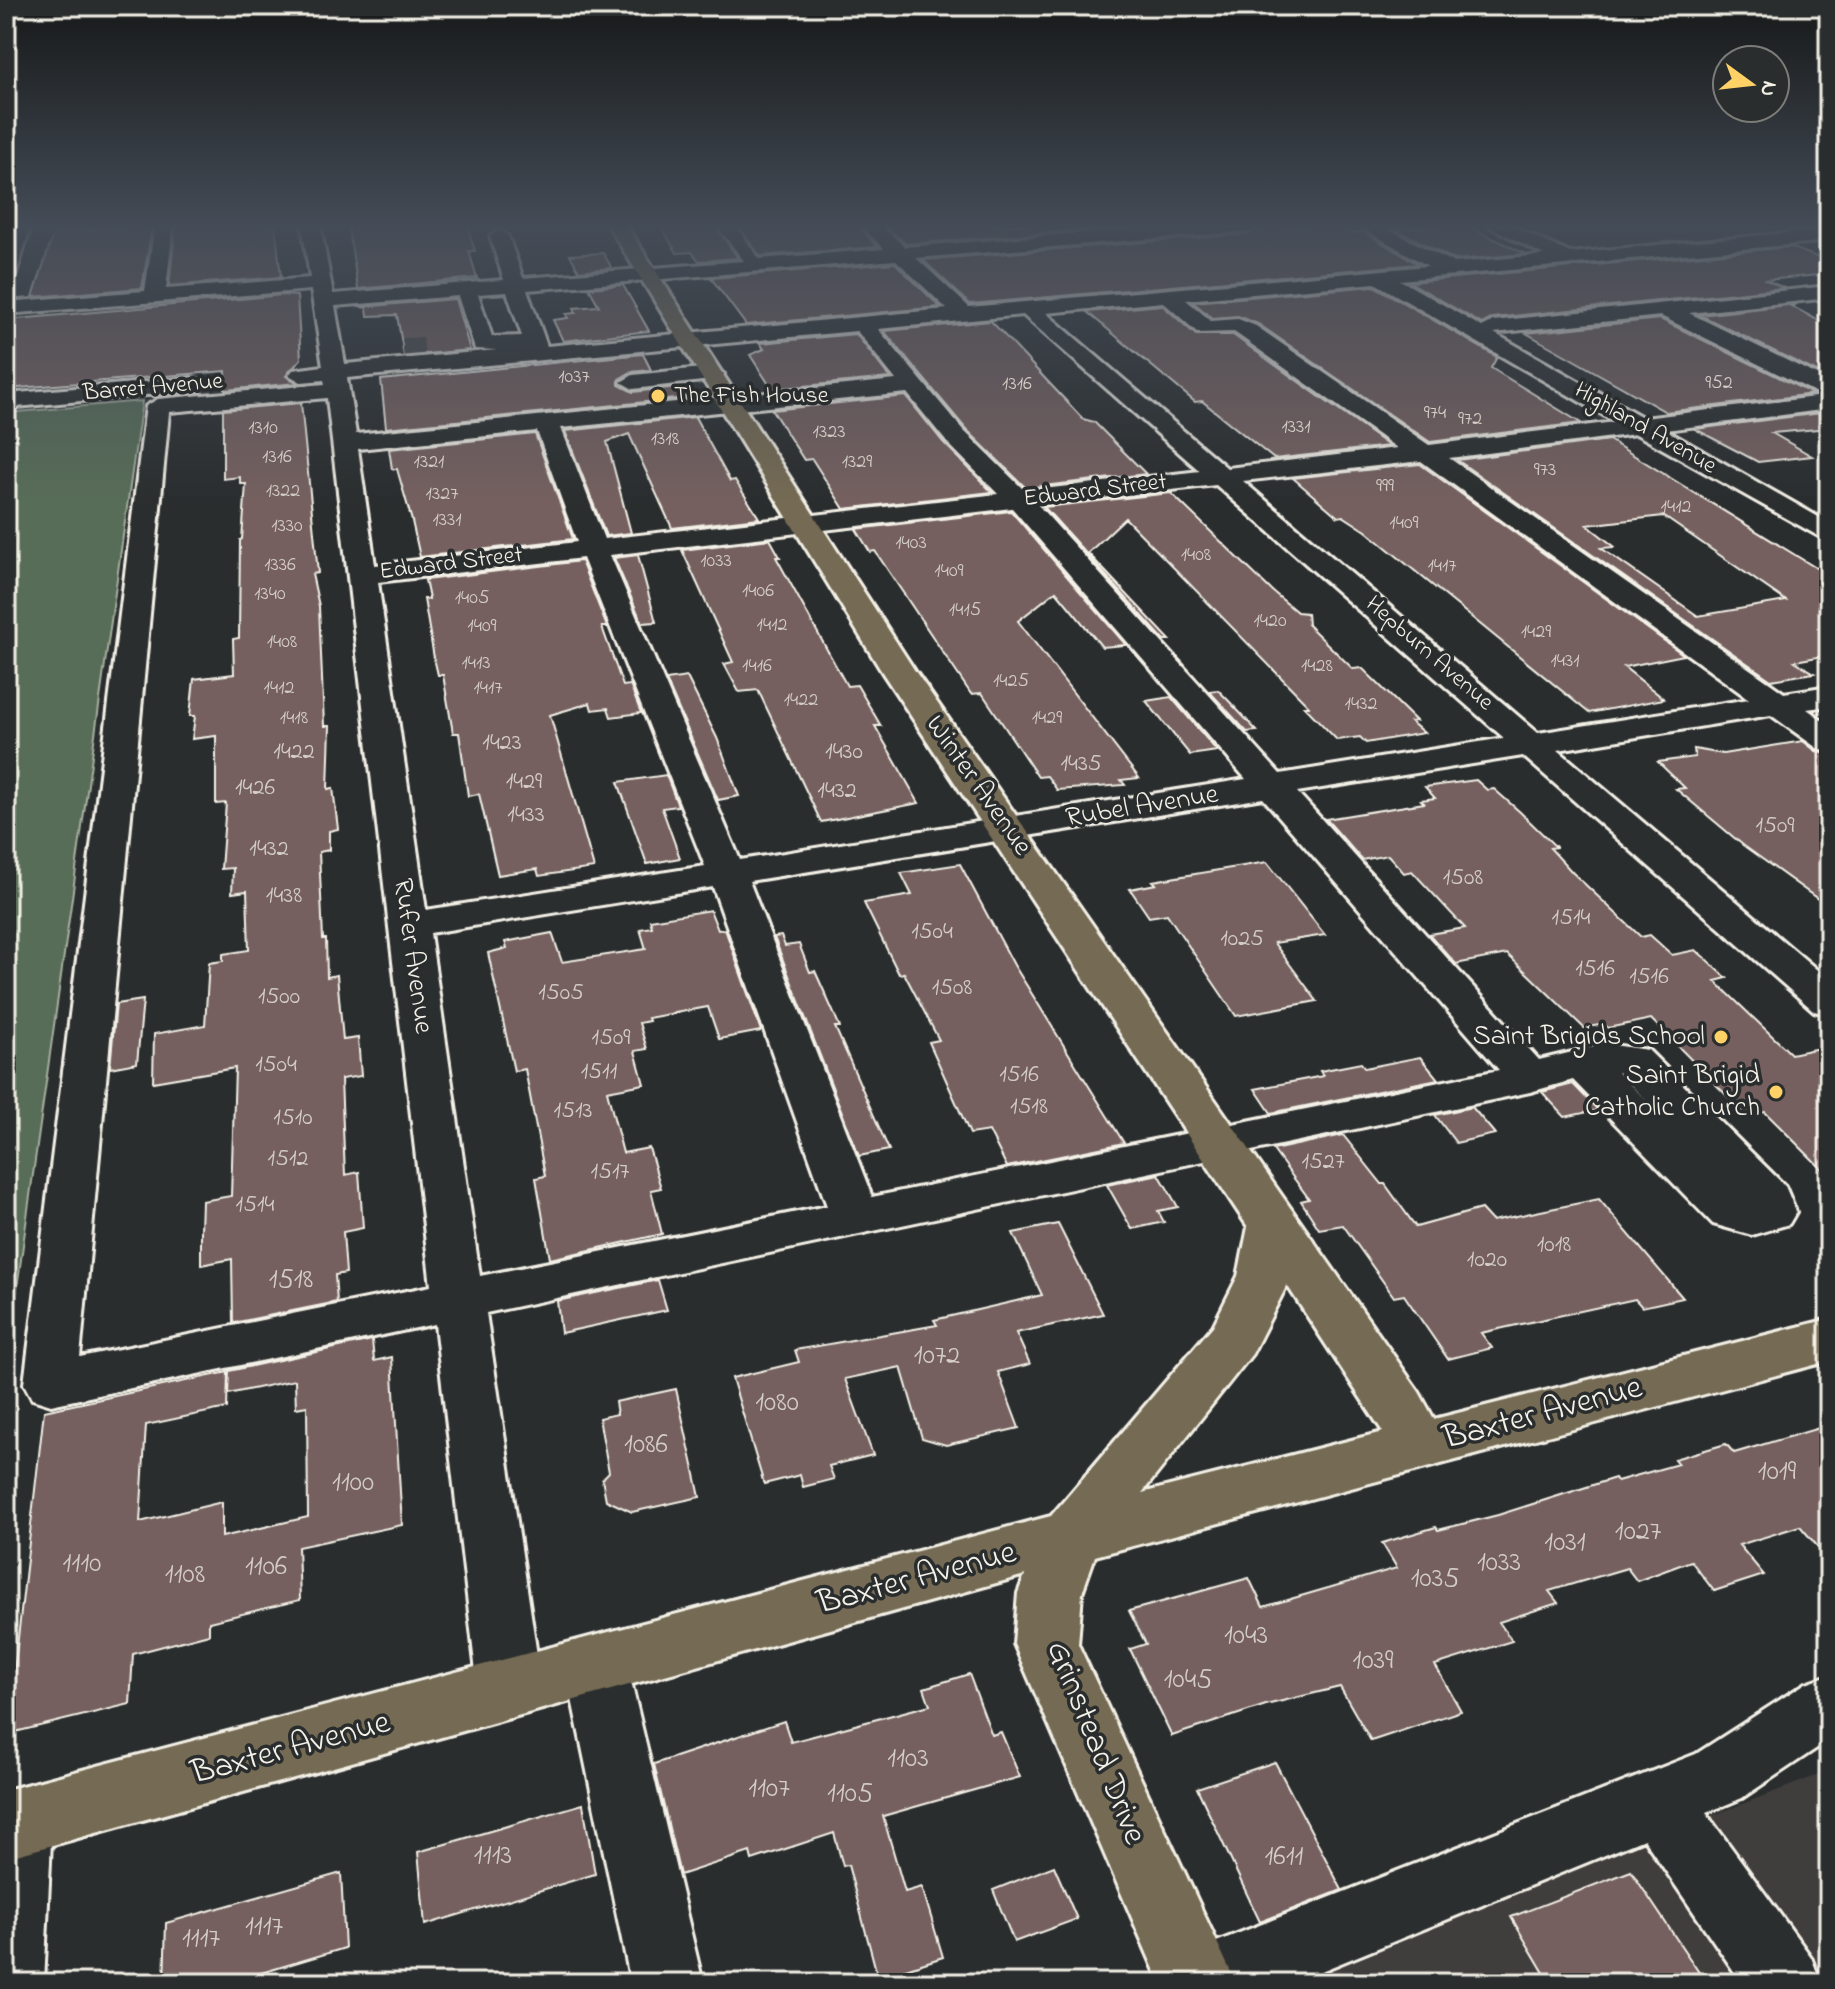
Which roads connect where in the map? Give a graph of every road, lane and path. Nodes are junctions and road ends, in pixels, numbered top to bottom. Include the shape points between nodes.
1 (325, 318) edge
2 (475, 318) edge
3 (525, 318) edge
4 (667, 318) edge
5 (925, 318) edge
6 (1038, 318) edge
7 (1194, 318) edge
8 (1451, 318) edge
9 (1580, 318) edge
10 (1682, 318) edge
11 (863, 324) junction
12 (1493, 327) dead end
13 (692, 339) junction
14 (774, 339) junction
15 (536, 348) junction
16 (334, 372) junction
17 (730, 380) junction
18 (633, 382) dead end
19 (913, 385) junction
20 (1829, 390) edge
21 (6, 401) edge
22 (1829, 402) edge
23 (546, 422) junction
24 (1640, 426) junction
25 (344, 443) junction
26 (1426, 453) junction
27 (1219, 476) junction
28 (1019, 500) junction
29 (807, 522) junction
30 (1829, 534) edge
31 (593, 547) junction
32 (360, 575) junction
33 (1829, 696) edge
34 (1775, 703) junction
35 (1829, 741) edge
36 (1531, 743) junction
37 (1274, 785) junction
38 (1008, 829) junction
39 (727, 874) junction
40 (407, 925) junction
41 (1829, 1002) edge
42 (1582, 1063) dead end
43 (1530, 1078) junction
44 (1220, 1142) junction
45 (855, 1217) junction
46 (1274, 1227) junction
47 (457, 1299) junction
48 (1829, 1340) edge
49 (1419, 1446) junction
50 (1071, 1537) junction
51 (596, 1665) junction
52 (510, 1689) junction
53 (1829, 1704) edge
54 (1657, 1801) junction
55 (12, 1823) edge
56 (8, 1983) edge
57 (667, 1983) edge
58 (1198, 1983) edge
59 (1204, 1983) edge
60 (1785, 1983) edge

1 - 16 street, Rufer Avenue
2 - 15 street via 483,344
3 - 15 street
4 - 13 main road, Winter Avenue
5 - 11 street, Barret Avenue
6 - 27 street, Hepburn Avenue
7 - 26 street via 1206,328 1238,325
8 - 24 street, Highland Avenue
9 - 12 street
10 - 20 street
11 - 14 street, Barret Avenue
11 - 19 street
13 - 14 street, Barret Avenue
13 - 15 street, Barret Avenue
13 - 17 main road, Winter Avenue
14 - 17 street via 745,350
15 - 16 street, Barret Avenue via 395,352
16 - 21 street, Barret Avenue
16 - 25 street, Rufer Avenue
16 - 47 street via 158,406 51,1384
17 - 18 street
17 - 19 street
17 - 23 street
17 - 29 main road, Winter Avenue
19 - 28 street
22 - 24 street, Edward Street
23 - 25 street
23 - 31 street
24 - 26 street, Edward Street
24 - 30 street, Highland Avenue
25 - 32 street, Rufer Avenue
26 - 27 street, Edward Street
26 - 34 street
27 - 28 street, Edward Street
27 - 36 street, Hepburn Avenue
28 - 29 street, Edward Street
28 - 37 street
29 - 31 street, Edward Street
29 - 38 main road, Winter Avenue via 899,672
31 - 32 street, Edward Street
31 - 39 street
32 - 40 street, Rufer Avenue
33 - 34 street, Rubel Avenue
34 - 35 street
34 - 36 street, Rubel Avenue
36 - 37 street, Rubel Avenue
36 - 41 street, Hepburn Avenue
37 - 38 street, Rubel Avenue
37 - 43 street
38 - 39 street, Rubel Avenue
38 - 44 main road, Winter Avenue
39 - 40 street, Rubel Avenue
39 - 45 street
40 - 47 street, Rufer Avenue
42 - 43 street
43 - 44 street
44 - 45 street
44 - 46 main road, Winter Avenue
45 - 47 street
46 - 49 main road, Winter Avenue via 1399,1408
46 - 50 main road, Grinstead Drive via 1265,1276 1233,1339
47 - 52 street, Rufer Avenue
48 - 49 main road, Baxter Avenue
49 - 50 main road, Baxter Avenue
50 - 51 main road, Baxter Avenue
50 - 58 main road, Grinstead Drive via 1050,1593 1046,1644
51 - 52 main road, Baxter Avenue
51 - 57 street
52 - 55 main road, Baxter Avenue
53 - 54 street via 1719,1776
54 - 59 street
54 - 60 street
55 - 56 street

